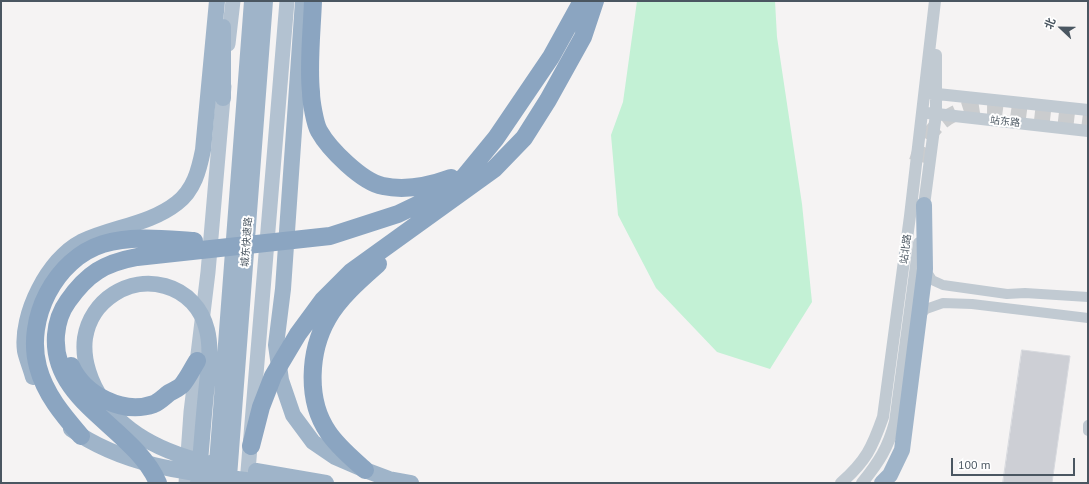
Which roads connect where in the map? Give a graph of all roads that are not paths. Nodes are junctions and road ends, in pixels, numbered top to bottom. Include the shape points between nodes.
1 (217, 1) edge
2 (223, 1) edge
3 (232, 1) edge
4 (252, 1) edge
5 (265, 1) edge
6 (287, 1) edge
7 (303, 1) edge
8 (313, 1) edge
9 (582, 1) edge
10 (595, 1) edge
11 (934, 1) edge
12 (941, 1) edge
13 (930, 93) junction
14 (223, 98) junction
15 (1088, 110) edge
16 (923, 112) junction
17 (936, 114) junction
18 (1088, 131) edge
19 (496, 138) junction
20 (454, 197) junction
21 (924, 205) junction
22 (427, 216) junction
23 (332, 239) junction
24 (267, 243) junction
25 (925, 269) junction
26 (103, 273) junction
27 (1088, 298) edge
28 (919, 316) junction
29 (1088, 318) edge
30 (197, 361) junction
31 (1088, 426) edge
32 (1088, 431) edge
33 (82, 436) junction
34 (251, 446) junction
35 (364, 470) junction
36 (158, 483) edge
37 (186, 483) edge
38 (198, 483) edge
39 (216, 483) edge
40 (229, 483) edge
41 (247, 483) edge
42 (270, 483) edge
43 (326, 483) edge
44 (411, 483) edge
45 (841, 483) edge
46 (862, 483) edge
47 (882, 483) edge

1 - 33 highway via 203,150 191,188 178,203 159,215 80,243 62,256 42,280 31,306 25,350 37,390 57,419
2 - 14 highway
3 - 14 main road
4 - 39 highway, 城东快速路
5 - 40 highway, 城东快速路
6 - 34 main road
7 - 35 highway via 283,289 276,345 281,380 293,414 313,442 335,457
8 - 19 highway via 310,93 319,130 335,152 354,170 381,186 408,188 432,185 454,177 470,167
9 - 19 highway via 551,56
10 - 20 highway via 583,37 524,138 494,169
11 - 13 street, 站北路
12 - 13 street, 站北路 via 936,65
13 - 15 street, 站东路
13 - 16 street, 站北路
13 - 17 street, 站北路
14 - 30 main road via 208,272
16 - 17 street, 站东路
16 - 45 street, 站北路 via 883,417 873,447 859,468
17 - 18 street, 站东路
17 - 21 street, 站北路
19 - 23 highway via 464,177 444,192 398,214
20 - 22 highway
20 - 23 highway via 392,224
21 - 25 highway
21 - 46 street, 站北路 via 895,422 878,464
22 - 34 highway via 351,272 323,300 298,334 273,376 261,407
22 - 35 highway via 406,240 341,301 328,318 314,358 312,384 318,411 328,431
23 - 24 highway
23 - 26 highway via 300,248 146,263
24 - 26 highway via 125,259
24 - 33 highway via 131,238 102,244 73,259 52,284 39,315 34,349 48,393
25 - 27 street via 932,280 943,285 1007,294
25 - 28 highway
26 - 30 highway via 71,311 64,333 64,346 74,374 94,393 121,406 154,404 182,385
26 - 36 highway via 85,278 64,307 57,322 58,362 63,376 78,396 131,445 152,470
28 - 29 street via 926,309 943,303
28 - 47 highway via 902,450 890,475
30 - 37 main road
31 - 32 street
33 - 42 highway via 109,451 149,464
34 - 41 main road
35 - 44 highway via 389,479
38 - 43 highway via 199,468 200,461 201,453 201,446 210,352 208,331 202,313 174,288 142,283 123,288 106,299 92,319 85,338 90,379 103,401 126,426 162,449 195,461 202,462 210,464

